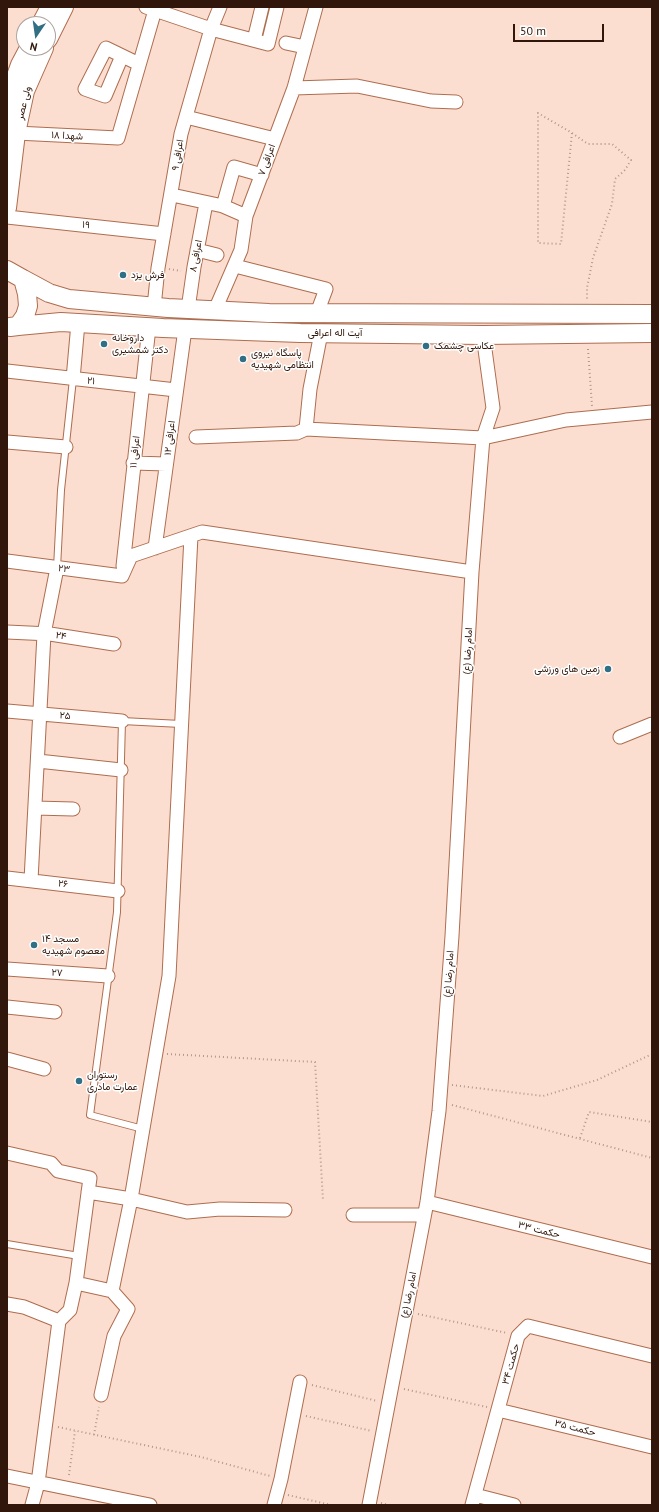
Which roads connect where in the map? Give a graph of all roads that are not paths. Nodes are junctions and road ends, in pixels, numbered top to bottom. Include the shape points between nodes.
1 (50, 7) edge
2 (64, 7) edge
3 (220, 7) edge
4 (262, 7) edge
5 (277, 7) edge
6 (316, 7) edge
7 (150, 8) edge
8 (45, 16) edge
9 (56, 23) edge
10 (212, 29) junction
11 (254, 40) junction
12 (286, 43) dead end
13 (305, 47) junction
14 (25, 56) edge
15 (40, 56) edge
16 (122, 56) dead end
17 (139, 64) junction
18 (294, 88) junction
19 (456, 102) dead end
20 (186, 117) junction
21 (12, 128) edge
22 (275, 139) junction
23 (262, 175) junction
24 (172, 196) junction
25 (206, 203) junction
26 (223, 206) junction
27 (7, 208) edge
28 (246, 216) junction
29 (7, 217) edge
30 (164, 234) junction
31 (197, 250) junction
32 (217, 255) dead end
33 (235, 266) junction
34 (11, 271) edge
35 (59, 297) junction
36 (154, 307) junction
37 (188, 309) junction
38 (215, 310) junction
39 (317, 313) junction
40 (652, 314) edge
41 (70, 322) junction
42 (149, 327) junction
43 (185, 329) junction
44 (11, 330) edge
45 (652, 332) edge
46 (320, 333) junction
47 (483, 335) junction
48 (7, 371) edge
49 (73, 378) junction
50 (142, 386) junction
51 (176, 390) junction
52 (652, 412) edge
53 (306, 430) junction
54 (196, 437) dead end
55 (483, 438) junction
56 (7, 442) edge
57 (66, 447) junction
58 (133, 463) junction
59 (166, 464) junction
60 (191, 536) junction
61 (155, 548) junction
62 (7, 561) edge
63 (57, 568) junction
64 (472, 572) junction
65 (122, 576) junction
66 (7, 632) edge
67 (44, 634) junction
68 (114, 644) dead end
69 (7, 711) edge
70 (40, 714) junction
71 (122, 721) junction
72 (182, 724) junction
73 (652, 724) edge
74 (620, 737) dead end
75 (38, 761) junction
76 (121, 770) junction
77 (35, 808) junction
78 (73, 809) dead end
79 (7, 878) edge
80 (31, 880) junction
81 (118, 891) junction
82 (7, 969) edge
83 (108, 976) junction
84 (7, 1007) edge
85 (55, 1012) dead end
86 (7, 1058) edge
87 (44, 1069) dead end
88 (143, 1129) junction
89 (7, 1153) edge
90 (88, 1192) junction
91 (131, 1199) junction
92 (425, 1209) junction
93 (285, 1210) dead end
94 (353, 1215) dead end
95 (7, 1244) edge
96 (79, 1256) junction
97 (652, 1257) edge
98 (76, 1283) junction
99 (112, 1291) junction
100 (7, 1304) edge
101 (59, 1321) junction
102 (652, 1356) edge
103 (300, 1382) road end
104 (101, 1395) road end
105 (498, 1410) junction
106 (652, 1447) edge
107 (7, 1476) edge
108 (38, 1483) junction
109 (276, 1499) edge
110 (473, 1500) edge
111 (32, 1505) edge
112 (150, 1505) edge
113 (369, 1505) edge
114 (514, 1505) edge

1 - 8 main road
2 - 9 main road
3 - 10 street, اعرافی ۹
4 - 11 street
5 - 11 street via 268,44
6 - 13 street, اعرافی ۷
7 - 10 street
7 - 17 street
10 - 11 street
10 - 20 street, اعرافی ۹
12 - 13 street
13 - 18 street, اعرافی ۷
14 - 21 main road, ولی عصر via 12,87
15 - 21 main road, ولی عصر
16 - 17 street
17 - 21 street, شهدا ۱۸ via 118,138
18 - 19 street via 357,86 431,101
18 - 22 street, اعرافی ۷
20 - 22 street
20 - 24 street, اعرافی ۹
21 - 27 main road, ولی عصر
22 - 23 street, اعرافی ۷
23 - 26 street via 234,167
23 - 28 street, اعرافی ۷
24 - 25 street
24 - 30 street, اعرافی ۹
25 - 26 street
25 - 31 street, اعرافی ۸
26 - 28 street
28 - 33 street, اعرافی ۷ via 241,250
29 - 30 street, ۱۹
30 - 36 street, اعرافی ۹
31 - 32 street
31 - 37 street, اعرافی ۸
33 - 38 street, اعرافی ۷
33 - 39 street via 326,289
34 - 35 main road, آیت اله اعرافی
34 - 44 main road via 27,294 28,306 25,316
35 - 36 main road, آیت اله اعرافی
35 - 41 main road via 54,307 55,313
36 - 37 main road, آیت اله اعرافی
37 - 38 main road, آیت اله اعرافی
38 - 39 main road, آیت اله اعرافی
39 - 40 main road, آیت اله اعرافی
41 - 42 main road, آیت اله اعرافی
41 - 44 main road, آیت اله اعرافی
41 - 49 street
42 - 43 main road, آیت اله اعرافی
42 - 50 street, اعرافی ۱۱
43 - 46 main road, آیت اله اعرافی
43 - 51 street, اعرافی ۱۲
45 - 47 main road, آیت اله اعرافی
46 - 47 main road, آیت اله اعرافی
46 - 53 street
47 - 55 street, امام رضا (ع) via 493,408
48 - 49 street, ۲۱
49 - 50 street, ۲۱
49 - 57 lane
50 - 51 street, ۲۱
50 - 58 street, اعرافی ۱۱
51 - 59 street, اعرافی ۱۲
52 - 55 street via 566,420
53 - 54 street via 298,433
53 - 55 street
55 - 64 street, امام رضا (ع)
56 - 57 street
57 - 63 lane
58 - 59 street
58 - 65 street, اعرافی ۱۱
59 - 61 street, اعرافی ۱۲
60 - 61 street
60 - 64 street via 202,532
60 - 72 street
61 - 65 street via 131,556
62 - 63 street, ۲۳
63 - 65 street, ۲۳
63 - 67 street
64 - 92 street, امام رضا (ع) via 440,1102
66 - 67 street, ۲۴
67 - 68 street, ۲۴
67 - 70 street
69 - 70 street, ۲۵
70 - 71 street, ۲۵
70 - 75 street
71 - 72 lane
71 - 76 lane
72 - 88 street via 169,976
73 - 74 street
75 - 76 street
75 - 77 street
76 - 81 lane
77 - 78 street
77 - 80 street
79 - 80 street, ۲۶
80 - 81 street, ۲۶
81 - 83 lane
82 - 83 street, ۲۷
83 - 88 lane via 90,1115
84 - 85 street
86 - 87 street
88 - 91 street
89 - 90 street via 51,1163 58,1171 90,1178
90 - 91 street
90 - 96 street
91 - 93 street via 187,1212 220,1209
91 - 99 street
92 - 94 street, حکمت ۳۳
92 - 97 street, حکمت ۳۳
92 - 113 street, امام رضا (ع)
95 - 96 lane
96 - 98 street
98 - 99 street
98 - 101 street via 70,1310
99 - 104 street via 128,1309 114,1336
100 - 101 street via 24,1307
101 - 108 street
102 - 105 street, حکمت ۳۴ via 528,1326 518,1336
103 - 109 street
105 - 106 street, حکمت ۳۵
105 - 110 street, حکمت ۳۴
107 - 108 street
108 - 111 street
108 - 112 street
110 - 114 street

